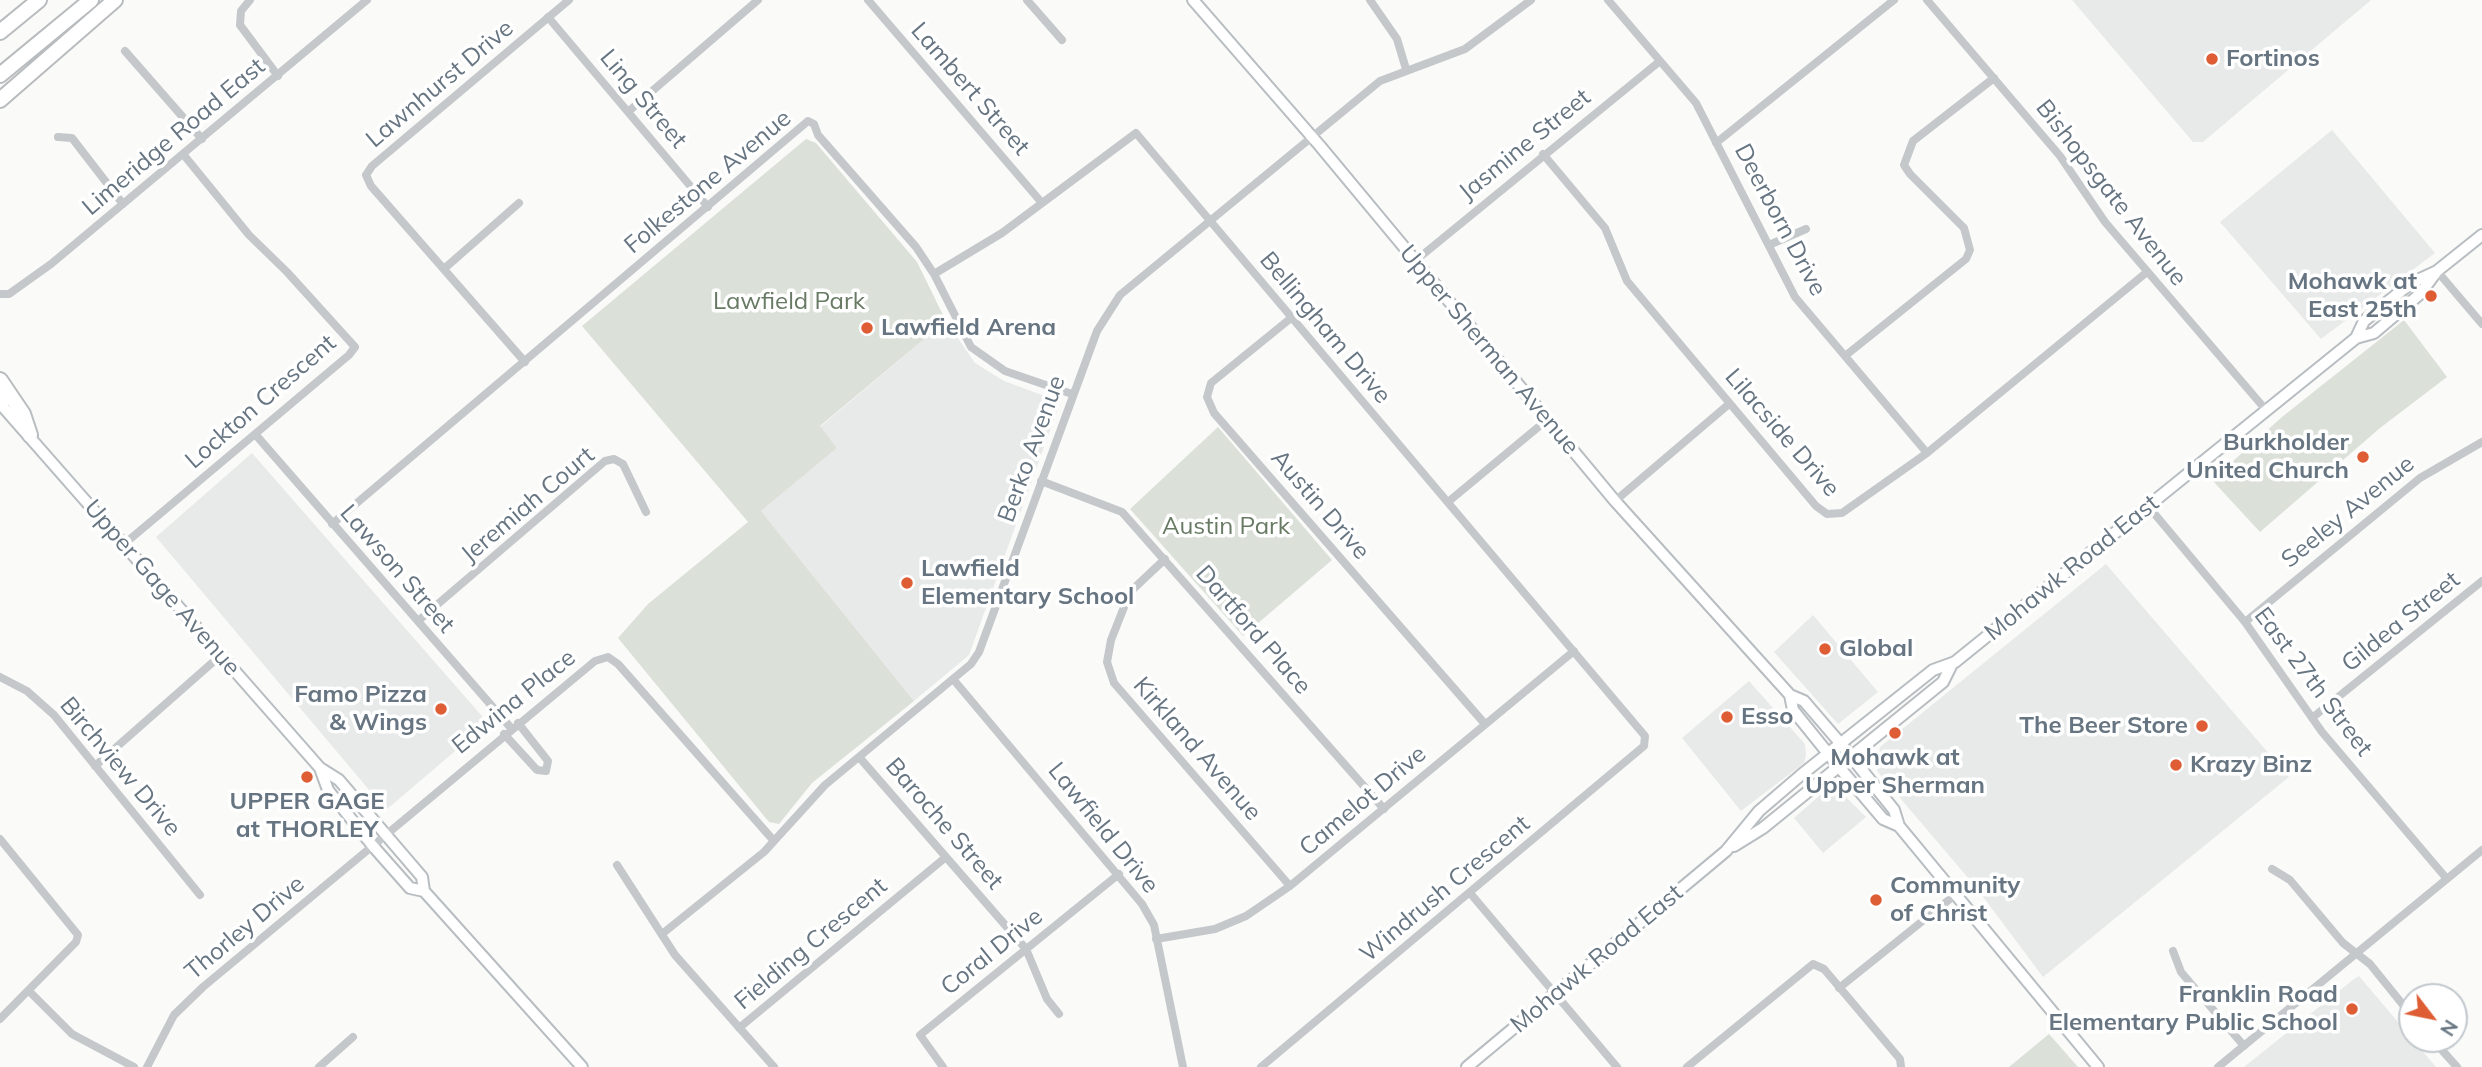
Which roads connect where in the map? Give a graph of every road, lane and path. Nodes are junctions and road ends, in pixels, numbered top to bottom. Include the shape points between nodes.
1 (39, 0) edge
2 (91, 0) edge
3 (116, 0) edge
4 (250, 0) edge
5 (348, 0) edge
6 (367, 0) edge
7 (569, 0) edge
8 (758, 0) edge
9 (868, 0) edge
10 (1027, 0) edge
11 (1193, 0) edge
12 (1370, 0) edge
13 (1531, 0) edge
14 (1608, 0) edge
15 (1894, 0) edge
16 (1927, 0) edge
17 (356, 9) junction
18 (548, 17) junction
19 (0, 32) edge
20 (1062, 40) dead end
21 (125, 51) dead end
22 (1660, 61) junction
23 (1406, 69) junction
24 (0, 75) edge
25 (278, 76) junction
26 (1994, 78) junction
27 (0, 100) edge
28 (629, 111) junction
29 (58, 137) dead end
30 (1312, 137) junction
31 (202, 139) junction
32 (1716, 143) junction
33 (183, 154) junction
34 (1543, 154) junction
35 (519, 203) dead end
36 (1042, 203) junction
37 (123, 204) junction
38 (708, 207) junction
39 (1208, 220) junction
40 (1806, 229) dead end
41 (2482, 235) edge
42 (1769, 245) junction
43 (1415, 261) junction
44 (445, 268) junction
45 (2437, 271) junction
46 (2147, 272) junction
47 (934, 274) junction
48 (0, 294) edge
49 (1292, 318) junction
50 (2482, 324) edge
51 (1845, 356) junction
52 (525, 362) junction
53 (0, 380) edge
54 (0, 394) edge
55 (1072, 394) junction
56 (1729, 404) junction
57 (2, 407) edge
58 (2266, 410) junction
59 (1548, 419) junction
60 (255, 434) junction
61 (30, 435) junction
62 (2482, 442) edge
63 (1927, 453) junction
64 (1041, 481) junction
65 (1615, 501) junction
66 (1448, 502) junction
67 (2148, 506) junction
68 (646, 512) dead end
69 (332, 524) junction
70 (123, 545) junction
71 (1165, 559) junction
72 (2482, 581) edge
73 (418, 621) junction
74 (2245, 622) junction
75 (1574, 652) junction
76 (221, 655) junction
77 (1951, 666) junction
78 (0, 677) edge
79 (953, 679) junction
80 (1790, 695) junction
81 (2312, 719) junction
82 (1485, 724) junction
83 (511, 728) junction
84 (1645, 736) joint
85 (1840, 744) junction
86 (1828, 754) junction
87 (859, 757) junction
88 (1851, 758) junction
89 (95, 766) junction
90 (1839, 767) junction
91 (320, 768) junction
92 (1384, 809) junction
93 (1899, 826) junction
94 (386, 833) junction
95 (0, 839) edge
96 (774, 841) junction
97 (372, 845) junction
98 (1726, 850) junction
99 (2482, 850) edge
100 (946, 857) junction
101 (617, 864) dead end
102 (2272, 869) dead end
103 (1119, 874) junction
104 (2447, 879) junction
105 (1290, 886) junction
106 (424, 891) junction
107 (1470, 893) junction
108 (200, 894) dead end
109 (1955, 895) junction
110 (662, 934) junction
111 (1156, 939) junction
112 (1026, 949) junction
113 (2173, 951) dead end
114 (2358, 954) junction
115 (1839, 988) junction
116 (29, 990) junction
117 (1556, 994) junction
118 (2398, 1000) edge
119 (1059, 1013) dead end
120 (0, 1019) edge
121 (739, 1028) junction
122 (353, 1037) dead end
123 (2244, 1046) junction
124 (2444, 1053) edge
125 (323, 1066) edge
126 (134, 1067) edge
127 (148, 1067) edge
128 (582, 1067) edge
129 (774, 1067) edge
130 (943, 1067) edge
131 (1182, 1067) edge
132 (1261, 1067) edge
133 (1467, 1067) edge
134 (1617, 1067) edge
135 (1687, 1067) edge
136 (1901, 1067) edge
137 (2098, 1067) edge
138 (2218, 1067) edge
139 (2457, 1067) edge

1 - 19 highway
2 - 24 highway
3 - 27 highway
4 - 25 street via 241,11 243,32
5 - 17 street
6 - 17 street, Limeridge Road East
7 - 18 street, Lawnhurst Drive
8 - 28 street
9 - 36 street, Lambert Street
10 - 20 street
11 - 30 main road, Upper Sherman Avenue
12 - 23 street via 1397,39
13 - 23 street, Berko Avenue via 1465,49
14 - 22 street, Deerborn Drive
15 - 32 street
16 - 26 street, Bishopsgate Avenue
17 - 25 street, Limeridge Road East
18 - 28 street, Ling Street
18 - 44 street, Lawnhurst Drive via 366,175 371,187
21 - 31 street
22 - 32 street, Deerborn Drive via 1696,103
22 - 34 street, Jasmine Street
23 - 30 street, Berko Avenue via 1380,80
25 - 31 street, Limeridge Road East
26 - 46 street, Bishopsgate Avenue via 2060,156 2105,222
26 - 51 street via 1913,141 1905,165 1964,228 1970,250 1966,259
28 - 38 street, Ling Street
29 - 37 street via 72,138
30 - 39 street, Berko Avenue
30 - 43 main road, Upper Sherman Avenue
31 - 33 street, Limeridge Road East
32 - 42 street, Deerborn Drive
33 - 37 street, Limeridge Road East
33 - 60 street, Lockton Crescent via 249,235 355,347
34 - 43 street, Jasmine Street
34 - 56 street, Lilacside Drive via 1605,228 1628,281
35 - 44 street
36 - 39 street, Bellingham Drive via 1136,133
36 - 47 street, Bellingham Drive
37 - 48 street, Limeridge Road East via 9,295
38 - 47 street, Folkestone Avenue via 808,121
38 - 52 street, Folkestone Avenue
39 - 49 street, Bellingham Drive
39 - 55 street, Berko Avenue via 1120,295 1097,331
40 - 42 street
41 - 45 main road, Mohawk Road East
42 - 51 street, Deerborn Drive via 1795,297
43 - 59 main road, Upper Sherman Avenue
44 - 52 street, Lawnhurst Drive
45 - 50 street
45 - 58 main road, Mohawk Road East via 2420,294 2374,333 2356,338
46 - 58 street, Bishopsgate Avenue
46 - 63 street, Lilacside Drive
47 - 55 street, Folkestone Avenue via 971,347 1005,371
49 - 66 street, Bellingham Drive
49 - 82 street, Austin Drive via 1212,383 1207,397 1214,413
51 - 63 street, Deerborn Drive
52 - 69 street, Folkestone Avenue
53 - 61 highway via 23,414
54 - 57 main road, Upper Gage Avenue
55 - 64 street, Berko Avenue
56 - 63 street, Lilacside Drive via 1815,506 1827,514 1842,513
56 - 65 street
57 - 61 main road, Upper Gage Avenue
58 - 67 main road, Mohawk Road East
59 - 65 main road, Upper Sherman Avenue
59 - 66 street
60 - 69 street, Lawson Street
60 - 70 street, Lockton Crescent
61 - 70 main road, Upper Gage Avenue
62 - 74 street, Seeley Avenue via 2420,478
64 - 71 street, Dartford Place via 1122,512
64 - 79 street, Berko Avenue via 979,652
65 - 80 main road, Upper Sherman Avenue
66 - 75 street, Bellingham Drive
67 - 74 street, East 27th Street
67 - 77 main road, Mohawk Road East
68 - 73 street, Jeremiah Court via 623,464 605,461
69 - 73 street, Lawson Street
70 - 76 main road, Upper Gage Avenue
71 - 92 street, Dartford Place
71 - 105 street, Kirkland Avenue via 1130,592 1107,662 1114,683
72 - 81 street, Gildea Street
73 - 83 street, Lawson Street
74 - 81 street, East 27th Street
75 - 82 street, Camelot Drive
75 - 84 street, Bellingham Drive
76 - 89 street
76 - 91 main road, Upper Gage Avenue
77 - 85 main road, Mohawk Road East via 1933,670
77 - 88 main road, Mohawk Road East via 1943,682
78 - 89 street, Birchview Drive via 27,691 54,715
79 - 87 street, Berko Avenue
79 - 103 street, Lawfield Drive
80 - 85 main road, Upper Sherman Avenue via 1804,701
80 - 86 main road, Upper Sherman Avenue via 1793,710
81 - 104 street, East 27th Street
82 - 92 street, Camelot Drive
83 - 83 street via 537,770 546,771 548,761
83 - 94 street, Edwina Place
83 - 96 street, Edwina Place via 596,661 608,657
84 - 107 street, Windrush Crescent via 1644,746
85 - 86 main road, Mohawk Road East
85 - 88 main road, Upper Sherman Avenue
86 - 90 main road, Upper Sherman Avenue
86 - 98 main road, Mohawk Road East via 1759,811
87 - 96 street, Berko Avenue via 820,790
87 - 100 street, Baroche Street
88 - 90 main road, Mohawk Road East
88 - 93 main road, Upper Sherman Avenue via 1894,810
89 - 108 street, Birchview Drive
90 - 93 main road, Upper Sherman Avenue via 1883,819
90 - 98 main road, Mohawk Road East via 1763,828
91 - 94 main road, Upper Gage Avenue via 339,779
91 - 97 main road, Upper Gage Avenue via 328,790
92 - 105 street, Camelot Drive
93 - 109 main road, Upper Sherman Avenue
94 - 97 street, Thorley Drive
94 - 106 main road, Upper Gage Avenue via 422,877
95 - 116 street via 78,935
96 - 110 street, Berko Avenue
97 - 106 main road, Upper Gage Avenue via 410,888
97 - 127 street, Thorley Drive via 174,1015
98 - 117 main road, Mohawk Road East
99 - 104 street
100 - 112 street, Baroche Street
100 - 121 street, Fielding Crescent
101 - 110 street
102 - 114 street via 2290,880 2343,943
103 - 111 street, Lawfield Drive via 1143,904
103 - 112 street, Coral Drive
104 - 114 street
105 - 111 street, Camelot Drive via 1246,916 1215,929
106 - 128 main road, Upper Gage Avenue
107 - 117 street
107 - 132 street, Windrush Crescent
109 - 115 street
109 - 137 main road, Upper Sherman Avenue
110 - 121 street
111 - 131 street, Lawfield Drive
112 - 119 street, Baroche Street via 1047,999
112 - 130 street, Coral Drive via 920,1035
113 - 123 street via 2181,972
114 - 118 street
114 - 123 street
115 - 135 street via 1818,965 1807,966
115 - 136 street via 1900,1059
116 - 120 street
116 - 126 street via 72,1034
117 - 133 main road, Mohawk Road East
117 - 134 street
121 - 129 street, Fielding Crescent
122 - 125 street
123 - 138 street
124 - 139 street

